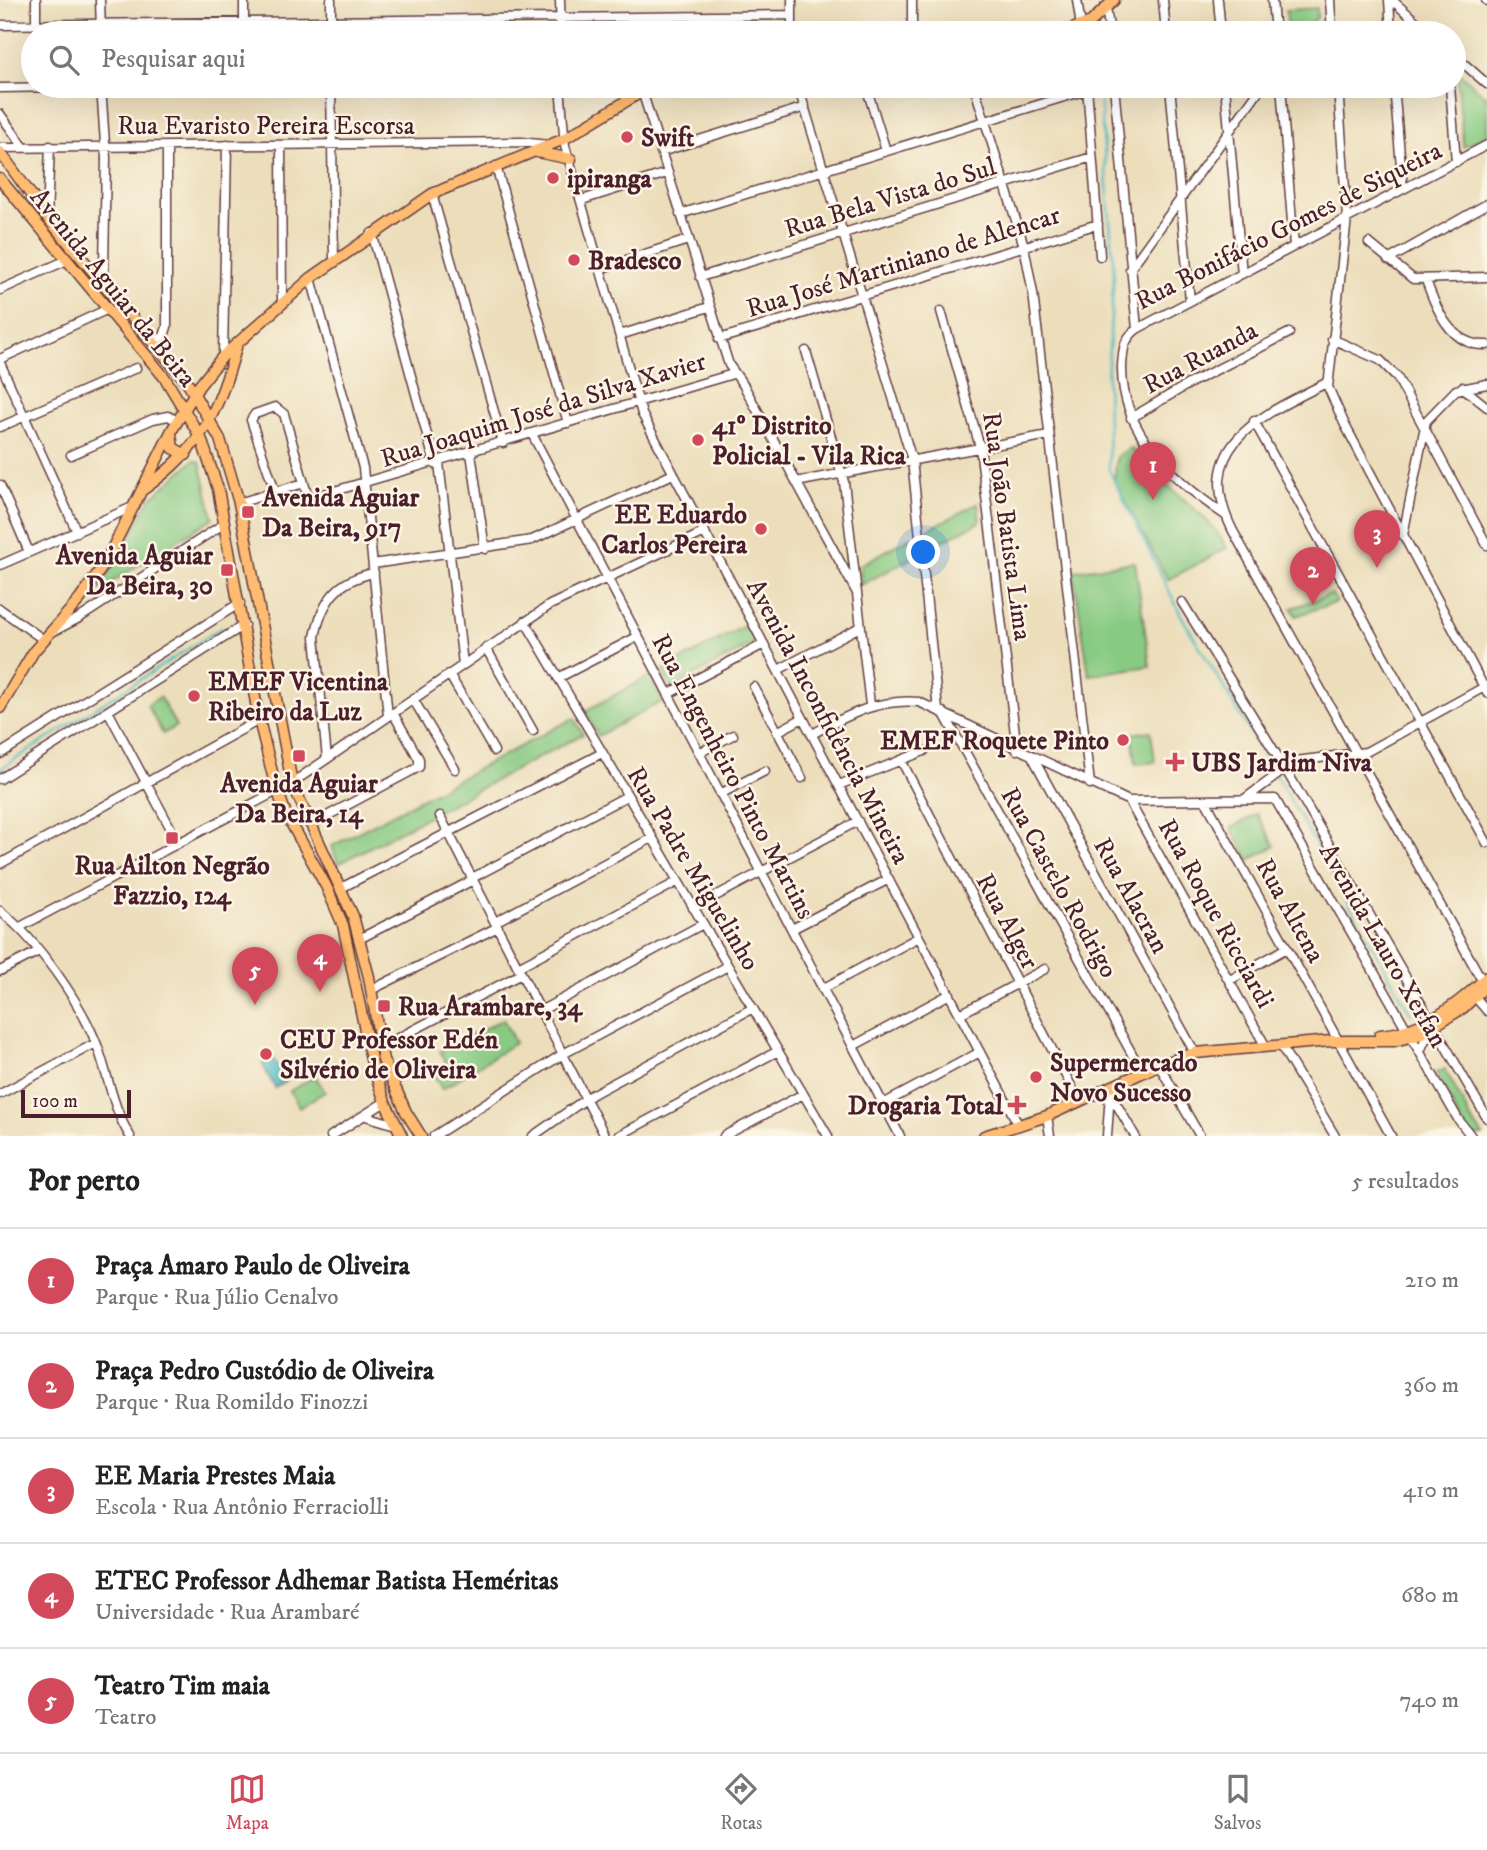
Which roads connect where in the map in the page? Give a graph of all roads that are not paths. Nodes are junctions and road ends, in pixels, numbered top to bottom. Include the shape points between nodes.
1 (36, 0) edge
2 (100, 0) edge
3 (244, 0) edge
4 (331, 0) edge
5 (560, 0) edge
6 (792, 0) edge
7 (912, 0) edge
8 (1077, 0) edge
9 (1163, 0) edge
10 (1218, 0) edge
11 (1272, 0) edge
12 (1330, 0) edge
13 (1390, 0) edge
14 (1110, 4) edge
15 (792, 15) junction
16 (560, 17) junction
17 (331, 19) junction
18 (36, 21) edge
19 (101, 21) edge
20 (244, 21) joint
21 (560, 21) edge
22 (792, 21) edge
23 (912, 21) edge
24 (1080, 21) edge
25 (1092, 21) edge
26 (1165, 21) edge
27 (1220, 21) edge
28 (1274, 21) edge
29 (1332, 21) edge
30 (1391, 21) edge
31 (1415, 21) edge
32 (21, 24) edge
33 (0, 25) edge
34 (1466, 66) edge
35 (1487, 84) edge
36 (0, 88) edge
37 (21, 88) edge
38 (102, 98) edge
39 (331, 98) edge
40 (561, 98) edge
41 (631, 98) edge
42 (649, 98) edge
43 (801, 98) edge
44 (870, 98) edge
45 (978, 98) edge
46 (1056, 98) edge
47 (1088, 98) edge
48 (1115, 98) edge
49 (1171, 98) edge
50 (1226, 98) edge
51 (1253, 98) edge
52 (1282, 98) edge
53 (1339, 98) edge
54 (1395, 98) edge
55 (1451, 98) edge
56 (804, 107) junction
57 (0, 114) edge
58 (985, 121) junction
59 (1229, 130) junction
60 (564, 139) junction
61 (509, 142) junction
62 (227, 145) junction
63 (281, 145) junction
64 (333, 145) junction
65 (548, 145) junction
66 (1487, 145) edge
67 (23, 146) junction
68 (50, 146) junction
69 (167, 146) junction
70 (104, 147) junction
71 (0, 150) edge
72 (886, 151) junction
73 (533, 152) junction
74 (661, 152) junction
75 (1092, 157) junction
76 (514, 159) junction
77 (571, 159) junction
78 (1455, 162) junction
79 (496, 166) junction
80 (824, 170) junction
81 (667, 173) junction
82 (0, 179) edge
83 (1004, 184) junction
84 (1403, 189) junction
85 (432, 194) junction
86 (582, 200) junction
87 (1180, 200) junction
88 (1487, 204) edge
89 (680, 214) junction
90 (47, 217) junction
91 (1346, 218) junction
92 (1098, 223) junction
93 (372, 233) junction
94 (843, 233) junction
95 (688, 240) junction
96 (1369, 243) dead end
97 (1024, 246) junction
98 (1294, 246) junction
99 (1100, 256) dead end
100 (67, 260) junction
101 (1388, 260) junction
102 (334, 261) junction
103 (602, 268) junction
104 (1130, 269) junction
105 (1242, 274) junction
106 (700, 277) junction
107 (1487, 277) edge
108 (312, 278) junction
109 (100, 280) junction
110 (1426, 280) junction
111 (0, 290) edge
112 (862, 296) junction
113 (1190, 301) junction
114 (282, 304) junction
115 (709, 307) junction
116 (108, 309) junction
117 (941, 311) dead end
118 (1137, 329) junction
119 (1289, 333) dead end
120 (620, 335) junction
121 (719, 339) junction
122 (1332, 339) junction
123 (153, 342) junction
124 (237, 344) junction
125 (1487, 345) edge
126 (806, 351) dead end
127 (223, 356) junction
128 (0, 361) edge
129 (136, 368) dead end
130 (733, 374) junction
131 (202, 382) junction
132 (1328, 382) junction
133 (1487, 384) edge
134 (1462, 387) junction
135 (194, 393) junction
136 (223, 394) junction
137 (639, 404) junction
138 (1487, 407) edge
139 (185, 408) junction
140 (24, 418) junction
141 (1130, 418) junction
142 (1254, 421) junction
143 (211, 422) junction
144 (568, 424) junction
145 (175, 425) junction
146 (1423, 426) junction
147 (0, 427) edge
148 (532, 434) junction
149 (1049, 435) junction
150 (201, 438) junction
151 (503, 443) junction
152 (979, 447) junction
153 (471, 453) junction
154 (186, 454) junction
155 (71, 455) dead end
156 (912, 460) junction
157 (437, 464) junction
158 (842, 473) junction
159 (673, 474) junction
160 (796, 482) junction
161 (304, 483) junction
162 (366, 484) junction
163 (0, 485) edge
164 (142, 490) junction
165 (275, 491) junction
166 (239, 503) junction
167 (135, 506) junction
168 (1225, 515) junction
169 (576, 520) junction
170 (225, 523) junction
171 (77, 532) junction
172 (705, 533) junction
173 (1403, 535) junction
174 (1487, 545) edge
175 (485, 550) junction
176 (29, 552) junction
177 (450, 554) junction
178 (373, 564) junction
179 (0, 565) edge
180 (374, 573) junction
181 (605, 577) junction
182 (857, 593) junction
183 (83, 594) junction
184 (1182, 602) dead end
185 (240, 603) junction
186 (99, 606) junction
187 (0, 610) edge
188 (525, 621) junction
189 (244, 625) junction
190 (860, 626) junction
191 (48, 636) junction
192 (637, 637) junction
193 (764, 644) junction
194 (486, 648) junction
195 (463, 664) junction
196 (778, 670) junction
197 (449, 674) junction
198 (558, 678) junction
199 (754, 687) dead end
200 (1486, 689) edge
201 (668, 694) junction
202 (413, 699) junction
203 (870, 705) junction
204 (0, 708) edge
205 (108, 711) junction
206 (941, 711) junction
207 (390, 715) junction
208 (803, 718) junction
209 (259, 720) junction
210 (1421, 723) junction
211 (533, 731) dead end
212 (777, 732) junction
213 (812, 734) junction
214 (733, 735) dead end
215 (281, 737) junction
216 (1017, 750) junction
217 (494, 751) dead end
218 (924, 751) dead end
219 (602, 753) junction
220 (699, 753) junction
221 (0, 754) edge
222 (1358, 755) junction
223 (1032, 757) junction
224 (327, 759) junction
225 (901, 760) junction
226 (456, 769) dead end
227 (1286, 770) junction
228 (765, 771) dead end
229 (802, 778) dead end
230 (0, 779) edge
231 (148, 783) junction
232 (292, 783) junction
233 (1090, 783) junction
234 (839, 785) junction
235 (277, 791) junction
236 (720, 794) junction
237 (627, 796) junction
238 (1246, 798) junction
239 (1129, 800) junction
240 (1205, 800) junction
241 (440, 816) dead end
242 (858, 821) junction
243 (310, 825) junction
244 (449, 834) junction
245 (652, 838) junction
246 (178, 842) junction
247 (1487, 843) edge
248 (0, 864) edge
249 (761, 871) junction
250 (473, 879) junction
251 (889, 879) junction
252 (677, 881) junction
253 (341, 888) junction
254 (693, 908) junction
255 (0, 911) edge
256 (496, 925) junction
257 (703, 925) junction
258 (20, 927) junction
259 (792, 929) junction
260 (919, 937) junction
261 (360, 938) junction
262 (1287, 948) junction
263 (39, 951) junction
264 (351, 961) junction
265 (728, 966) junction
266 (1045, 969) dead end
267 (520, 970) junction
268 (0, 971) edge
269 (369, 975) junction
270 (1230, 980) junction
271 (1486, 982) edge
272 (1018, 984) junction
273 (822, 989) junction
274 (372, 990) junction
275 (950, 994) junction
276 (1473, 995) junction
277 (753, 1008) junction
278 (1487, 1010) edge
279 (540, 1011) junction
280 (960, 1014) junction
281 (1433, 1024) junction
282 (1410, 1034) junction
283 (1344, 1041) junction
284 (1442, 1041) junction
285 (96, 1043) junction
286 (853, 1046) junction
287 (1281, 1046) junction
288 (380, 1047) junction
289 (1266, 1047) junction
290 (778, 1051) junction
291 (1420, 1051) junction
292 (980, 1052) junction
293 (1195, 1053) junction
294 (563, 1054) junction
295 (1159, 1065) junction
296 (1142, 1072) junction
297 (1109, 1091) junction
298 (0, 1094) edge
299 (803, 1094) junction
300 (586, 1099) junction
301 (1079, 1101) junction
302 (385, 1102) junction
303 (883, 1104) junction
304 (366, 1116) junction
305 (1047, 1116) junction
306 (1487, 1118) edge
307 (396, 1125) junction
308 (1019, 1126) junction
309 (126, 1133) edge
310 (331, 1136) edge
311 (402, 1136) edge
312 (421, 1136) edge
313 (434, 1136) edge
314 (533, 1136) edge
315 (605, 1136) edge
316 (618, 1136) edge
317 (724, 1136) edge
318 (828, 1136) edge
319 (900, 1136) edge
320 (984, 1136) edge
321 (1049, 1136) edge
322 (1107, 1136) edge
323 (1135, 1136) edge
324 (1200, 1136) edge
325 (1335, 1136) edge
326 (1391, 1136) edge
327 (1471, 1136) edge

1 - 18 street
2 - 19 street
3 - 20 street
4 - 17 street
5 - 16 street
6 - 15 street
7 - 23 street
8 - 24 street
9 - 26 street
10 - 27 street
11 - 28 street
12 - 29 street
13 - 30 street
13 - 31 street
14 - 25 main road
15 - 16 street
15 - 22 street
16 - 17 street
16 - 21 street
17 - 20 street
32 - 33 street
34 - 35 street
36 - 37 street
38 - 70 street
39 - 64 street
40 - 60 street, Avenida Inconfidência Mineira
41 - 60 main road
42 - 74 street
43 - 56 street
44 - 72 street
45 - 58 street
46 - 58 street
47 - 75 street
48 - 104 street, Rua Bonifácio Gomes de Siqueira
49 - 87 street
50 - 59 street
51 - 59 street
52 - 98 street
53 - 91 street
54 - 84 street
55 - 78 street
56 - 74 street
56 - 80 street
57 - 67 street
58 - 72 street
58 - 83 street
59 - 87 street
59 - 105 street
60 - 65 main road
60 - 77 street, Avenida Inconfidência Mineira
61 - 64 street, Rua Evaristo Pereira Escorsa
61 - 65 street, Rua Evaristo Pereira Escorsa
61 - 76 street via 515,146
62 - 63 street, Rua Evaristo Pereira Escorsa
62 - 69 street, Rua Evaristo Pereira Escorsa
62 - 127 street
63 - 64 street, Rua Evaristo Pereira Escorsa
63 - 114 street
64 - 102 street
65 - 73 main road
66 - 78 street, Rua Bonifácio Gomes de Siqueira
67 - 68 street, Rua Evaristo Pereira Escorsa
67 - 71 street, Rua Evaristo Pereira Escorsa
68 - 70 street, Rua Evaristo Pereira Escorsa
68 - 90 street
69 - 70 street, Rua Evaristo Pereira Escorsa
69 - 123 street via 167,327
70 - 109 street via 104,268
71 - 90 main road, Avenida Aguiar da Beira
72 - 80 street
73 - 76 main road
73 - 77 main road
74 - 81 street
75 - 83 street, Rua Bela Vista do Sul
75 - 92 street
76 - 79 main road
77 - 86 street, Avenida Inconfidência Mineira
78 - 84 street, Rua Bonifácio Gomes de Siqueira
79 - 85 main road
79 - 144 street
80 - 89 street
80 - 94 street
81 - 86 street
81 - 89 street
82 - 100 main road, Avenida Aguiar da Beira
83 - 94 street, Rua Bela Vista do Sul
83 - 97 street
84 - 91 street, Rua Bonifácio Gomes de Siqueira
85 - 93 main road
85 - 151 street
86 - 103 street, Avenida Inconfidência Mineira
87 - 104 street
87 - 113 street
88 - 101 street
89 - 95 street
90 - 109 main road, Avenida Aguiar da Beira
91 - 98 street, Rua Bonifácio Gomes de Siqueira
91 - 122 street
92 - 97 street, Rua José Martiniano de Alencar
92 - 99 street
93 - 102 main road
93 - 157 street
94 - 106 street, Rua Bela Vista do Sul
94 - 112 street
95 - 103 street
95 - 106 street
96 - 101 street
97 - 112 street, Rua José Martiniano de Alencar
97 - 149 street
98 - 105 street, Rua Bonifácio Gomes de Siqueira
100 - 111 street
100 - 116 main road, Avenida Aguiar da Beira
101 - 110 street via 1406,276
102 - 108 main road
103 - 120 street, Avenida Inconfidência Mineira
104 - 118 street, Rua Bonifácio Gomes de Siqueira
105 - 113 street, Rua Bonifácio Gomes de Siqueira
106 - 115 street
107 - 110 street
108 - 114 main road
108 - 162 street
109 - 123 main road, Avenida Aguiar da Beira
110 - 125 street via 1455,335 1475,345
112 - 121 street, Rua José Martiniano de Alencar
112 - 156 street
113 - 118 street, Rua Bonifácio Gomes de Siqueira
114 - 124 main road
115 - 120 street
115 - 121 street
116 - 128 street
116 - 139 main road, Avenida Aguiar da Beira
117 - 152 street, Rua João Batista Lima
118 - 141 street via 1123,348
119 - 141 street, Rua Ruanda
120 - 137 street, Avenida Inconfidência Mineira
121 - 130 street
122 - 132 street
122 - 146 street via 1390,368
123 - 135 main road, Avenida Aguiar da Beira
124 - 127 main road
124 - 136 main road
126 - 158 street
127 - 131 main road
128 - 140 street
129 - 140 street
130 - 137 street, Rua Joaquim José da Silva Xavier
130 - 160 street
131 - 135 main road
131 - 136 main road via 217,377
132 - 142 street
132 - 173 street via 1345,425
133 - 134 street
134 - 138 street
134 - 146 street
135 - 139 main road
135 - 143 main road, Avenida Aguiar da Beira
136 - 143 main road
137 - 144 street, Rua Joaquim José da Silva Xavier
137 - 159 street, Avenida Inconfidência Mineira
139 - 145 main road
139 - 150 main road, Avenida Aguiar da Beira
140 - 147 street
140 - 171 street
141 - 168 street via 1145,444
142 - 168 street via 1224,459 1221,499
142 - 210 street
143 - 150 main road
143 - 166 main road, Avenida Aguiar da Beira via 224,448
144 - 148 street, Rua Joaquim José da Silva Xavier
145 - 154 main road via 173,448
145 - 155 street via 169,416 153,419
145 - 164 main road
146 - 173 street
146 - 174 street
148 - 151 street, Rua Joaquim José da Silva Xavier
148 - 169 street, Rua Engenheiro Pinto Martins
149 - 152 street
149 - 233 street
150 - 154 main road
150 - 170 main road, Avenida Aguiar da Beira
151 - 153 street, Rua Joaquim José da Silva Xavier
152 - 156 street
152 - 216 street, Rua João Batista Lima
153 - 157 street, Rua Joaquim José da Silva Xavier
153 - 175 street
154 - 164 main road
156 - 158 street
156 - 206 street
157 - 162 street, Rua Joaquim José da Silva Xavier
157 - 177 street
158 - 160 street
158 - 182 street
159 - 169 street
159 - 172 street, Avenida Inconfidência Mineira
160 - 182 street
161 - 162 street via 311,498
161 - 165 street
161 - 165 street via 284,414 275,407 251,420
162 - 178 street
163 - 176 street
164 - 167 main road
165 - 166 street
166 - 215 main road, Avenida Aguiar da Beira
167 - 171 street
167 - 183 main road
168 - 222 street
169 - 175 street via 532,540
169 - 181 street, Rua Engenheiro Pinto Martins
170 - 185 main road, Avenida Aguiar da Beira
170 - 186 street
171 - 176 street
172 - 181 street
172 - 193 street, Avenida Inconfidência Mineira
173 - 200 street
175 - 177 street
176 - 179 street
177 - 178 street
177 - 195 street
178 - 180 street
180 - 207 street
180 - 224 street via 336,589 321,609 315,637
181 - 188 street
181 - 192 street, Rua Engenheiro Pinto Martins
182 - 190 street
183 - 186 street via 87,605
183 - 191 main road
184 - 227 street, Avenida Lauro Xerfan
185 - 189 main road, Avenida Aguiar da Beira
185 - 221 street
186 - 191 street
187 - 191 street
188 - 194 street
188 - 198 street, Rua Padre Miguelinho
189 - 205 street
189 - 209 main road, Avenida Aguiar da Beira
190 - 196 street
190 - 203 street
191 - 204 main road
192 - 198 street
192 - 201 street, Rua Engenheiro Pinto Martins
193 - 196 street, Avenida Inconfidência Mineira
193 - 201 street
194 - 195 street
194 - 211 street
195 - 197 street
196 - 208 street, Avenida Inconfidência Mineira
197 - 202 street
197 - 217 street
198 - 219 street, Rua Padre Miguelinho
199 - 212 street
200 - 210 street
201 - 220 street, Rua Engenheiro Pinto Martins
202 - 207 street
202 - 226 street
203 - 206 street via 907,701
203 - 213 street
205 - 230 street
205 - 231 street
206 - 216 street
206 - 296 street, Rua Castelo Rodrigo
207 - 224 street
207 - 243 street via 419,766
208 - 212 street
208 - 213 street, Avenida Inconfidência Mineira
209 - 215 main road via 272,722
209 - 231 street
209 - 235 main road, Avenida Aguiar da Beira
210 - 222 street
210 - 247 street
212 - 229 street
213 - 234 street, Avenida Inconfidência Mineira
214 - 220 street
215 - 232 main road, Avenida Aguiar da Beira
216 - 223 street
218 - 225 street
219 - 237 street, Rua Padre Miguelinho
219 - 244 street
220 - 236 street, Rua Engenheiro Pinto Martins
222 - 227 street via 1296,761
222 - 271 street
223 - 233 street
223 - 293 street, Rua Alacran
224 - 232 street
225 - 234 street
225 - 272 street, Rua Alger
227 - 238 street
227 - 281 street, Avenida Lauro Xerfan
228 - 236 street
231 - 246 street
231 - 248 street
232 - 235 street
232 - 243 main road, Avenida Aguiar da Beira
233 - 239 street
234 - 242 street, Avenida Inconfidência Mineira
235 - 246 street
235 - 264 main road, Avenida Aguiar da Beira via 334,904
236 - 249 street, Rua Engenheiro Pinto Martins
237 - 245 street, Rua Padre Miguelinho
237 - 250 street
238 - 240 street
238 - 282 street, Avenida Lauro Xerfan via 1275,799 1279,804
239 - 240 street
239 - 270 street, Rua Roque Ricciardi
240 - 262 street, Rua Altena
241 - 244 street
242 - 249 street
242 - 251 street, Avenida Inconfidência Mineira
243 - 253 main road, Avenida Aguiar da Beira
244 - 250 street
244 - 253 street
245 - 252 street, Rua Padre Miguelinho
245 - 256 street
246 - 258 street
249 - 254 street
249 - 259 street, Rua Engenheiro Pinto Martins
250 - 256 street
250 - 261 street
251 - 259 street
251 - 260 street, Avenida Inconfidência Mineira
252 - 254 street, Rua Padre Miguelinho
252 - 267 street
253 - 261 main road, Avenida Aguiar da Beira
254 - 257 street, Rua Padre Miguelinho
255 - 258 street
256 - 267 street
256 - 274 street
257 - 265 street, Rua Padre Miguelinho
257 - 279 street
258 - 263 street
259 - 273 street, Rua Engenheiro Pinto Martins
260 - 273 street
260 - 275 street, Avenida Inconfidência Mineira
261 - 269 main road, Avenida Aguiar da Beira
262 - 270 street
262 - 283 street, Rua Altena
263 - 268 street
263 - 285 street
264 - 269 main road via 362,975
264 - 302 main road, Avenida Aguiar da Beira via 372,1064
265 - 277 street, Rua Padre Miguelinho
265 - 294 street
266 - 272 street
267 - 279 street
267 - 288 street
269 - 274 main road, Avenida Aguiar da Beira
270 - 289 street, Rua Roque Ricciardi
271 - 276 main road
272 - 280 street
272 - 301 street, Rua Alger
273 - 286 street, Rua Engenheiro Pinto Martins
274 - 288 main road, Avenida Aguiar da Beira
275 - 280 street, Avenida Inconfidência Mineira
275 - 286 street
276 - 278 street
276 - 281 main road
277 - 290 street, Rua Padre Miguelinho
277 - 300 street
279 - 294 street
280 - 292 street, Avenida Inconfidência Mineira
281 - 282 main road
281 - 284 street, Avenida Lauro Xerfan
282 - 283 main road
282 - 291 street, Avenida Lauro Xerfan
283 - 287 main road
283 - 326 street, Rua Altena
284 - 291 street via 1426,1038
284 - 306 street, Avenida Lauro Xerfan
285 - 298 street
285 - 309 street
286 - 303 street, Rua Engenheiro Pinto Martins
287 - 289 main road
287 - 325 street
288 - 312 main road, Avenida Aguiar da Beira via 395,1090
289 - 293 main road
290 - 299 street, Rua Padre Miguelinho
290 - 316 street
291 - 327 street, Avenida Lauro Xerfan
292 - 303 street
292 - 308 street, Avenida Inconfidência Mineira
293 - 295 main road
294 - 300 street
294 - 313 street
295 - 296 main road
295 - 324 street
296 - 297 main road
297 - 301 main road
297 - 322 street
297 - 323 street
299 - 317 street
299 - 318 street, Rua Padre Miguelinho
300 - 314 street
300 - 315 street
301 - 305 main road
302 - 304 street
302 - 307 main road, Avenida Aguiar da Beira
303 - 319 street, Rua Engenheiro Pinto Martins
304 - 307 street
304 - 310 street
305 - 308 main road
305 - 321 street
307 - 311 main road, Avenida Aguiar da Beira
308 - 320 main road

